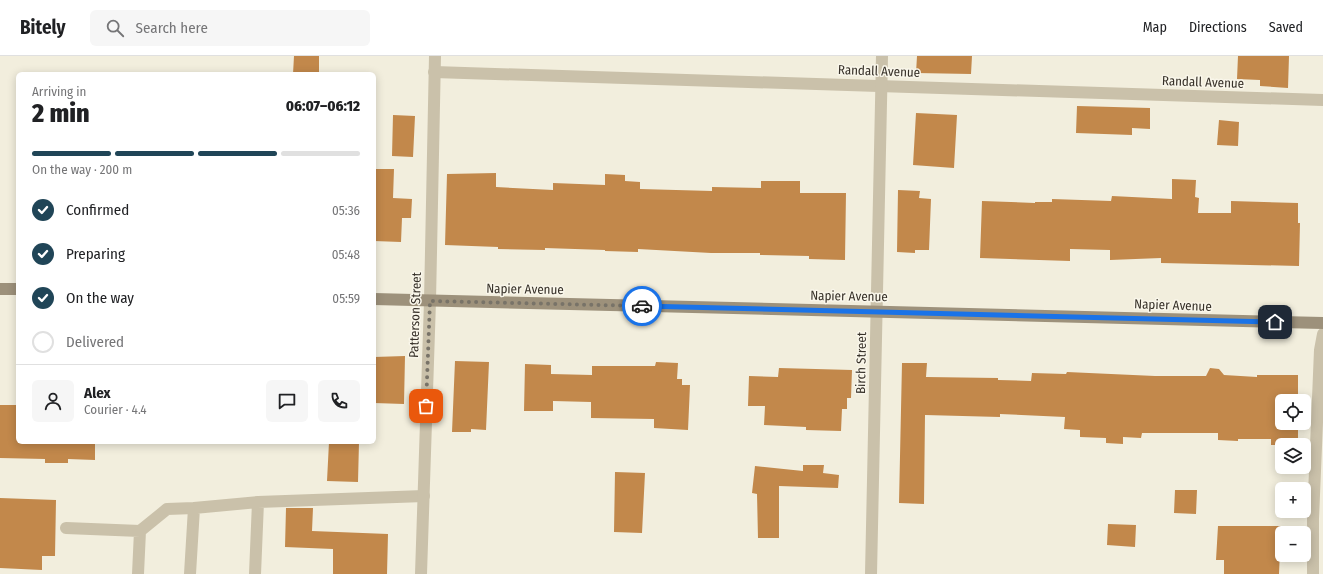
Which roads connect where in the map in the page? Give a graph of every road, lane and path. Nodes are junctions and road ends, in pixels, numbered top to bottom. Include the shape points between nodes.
1 (435, 56) edge
2 (882, 56) edge
3 (434, 72) junction
4 (881, 85) junction
5 (1323, 100) edge
6 (0, 289) edge
7 (16, 289) edge
8 (376, 300) edge
9 (430, 301) junction
10 (876, 311) junction
11 (1323, 323) edge
12 (1323, 334) edge
13 (424, 496) junction
14 (258, 502) junction
15 (194, 508) junction
16 (66, 528) dead end
17 (140, 532) junction
18 (138, 574) edge
19 (190, 574) edge
20 (255, 574) edge
21 (421, 574) edge
22 (871, 574) edge
23 (1313, 574) edge

1 - 3 street, Patterson Street
2 - 4 street, Birch Street
3 - 4 street, Randall Avenue
3 - 9 street, Patterson Street
4 - 5 street, Randall Avenue
4 - 10 street, Birch Street
6 - 7 street
8 - 9 street, Napier Avenue
9 - 10 street, Napier Avenue
9 - 13 street, Patterson Street
10 - 11 street, Napier Avenue
10 - 22 street, Birch Street
12 - 23 street via 1320,350
13 - 14 street
13 - 21 street, Patterson Street
14 - 15 street
14 - 20 street
15 - 17 street via 167,509
15 - 19 street
16 - 17 street
17 - 18 street

